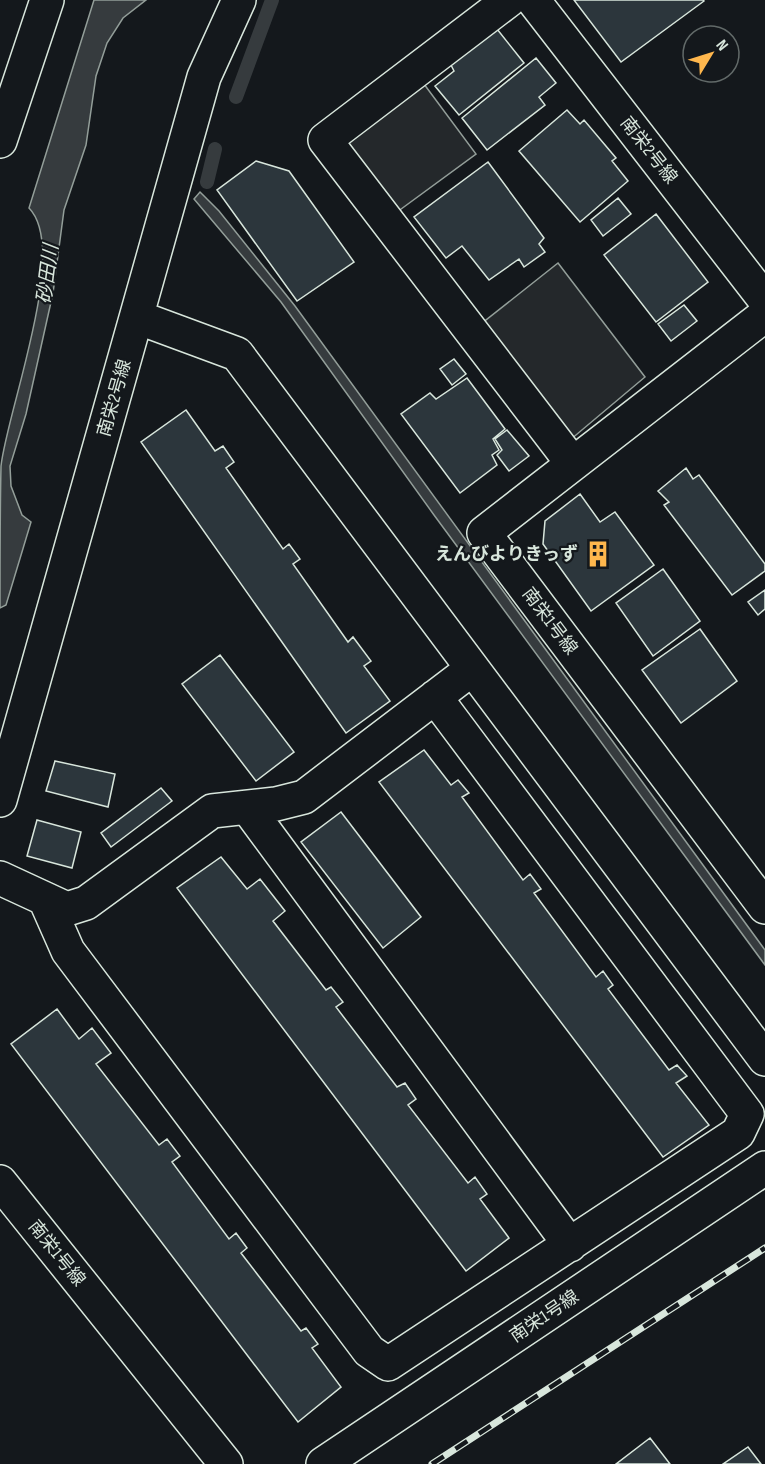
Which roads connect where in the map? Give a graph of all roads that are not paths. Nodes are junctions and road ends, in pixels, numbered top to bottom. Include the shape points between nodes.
1 (47, 0) edge
2 (239, 0) edge
3 (509, 0) edge
4 (533, 0) edge
5 (0, 141) edge
6 (765, 300) edge
7 (765, 315) edge
8 (137, 316) junction
9 (573, 464) junction
10 (472, 669) junction
11 (435, 697) junction
12 (0, 800) edge
13 (247, 807) junction
14 (0, 878) edge
15 (45, 899) junction
16 (765, 907) edge
17 (765, 1059) edge
18 (765, 1168) edge
19 (0, 1182) edge
20 (570, 1245) junction
21 (226, 1464) edge
22 (323, 1464) edge

1 - 5 street
2 - 8 street, 南栄2号線 via 204,77
3 - 9 street via 325,140
4 - 6 street, 南栄2号線
7 - 9 street, 南栄1号線
8 - 10 street via 237,354
8 - 12 street, 南栄2号線
9 - 16 street, 南栄1号線 via 484,533
10 - 11 street
10 - 17 street
11 - 13 street via 304,798
11 - 20 street via 747,1114 738,1133
13 - 15 street via 212,811 86,903 67,909
13 - 20 street
14 - 15 street
15 - 20 street via 68,951 369,1351 388,1364
18 - 22 street, 南栄1号線
19 - 21 street, 南栄1号線

